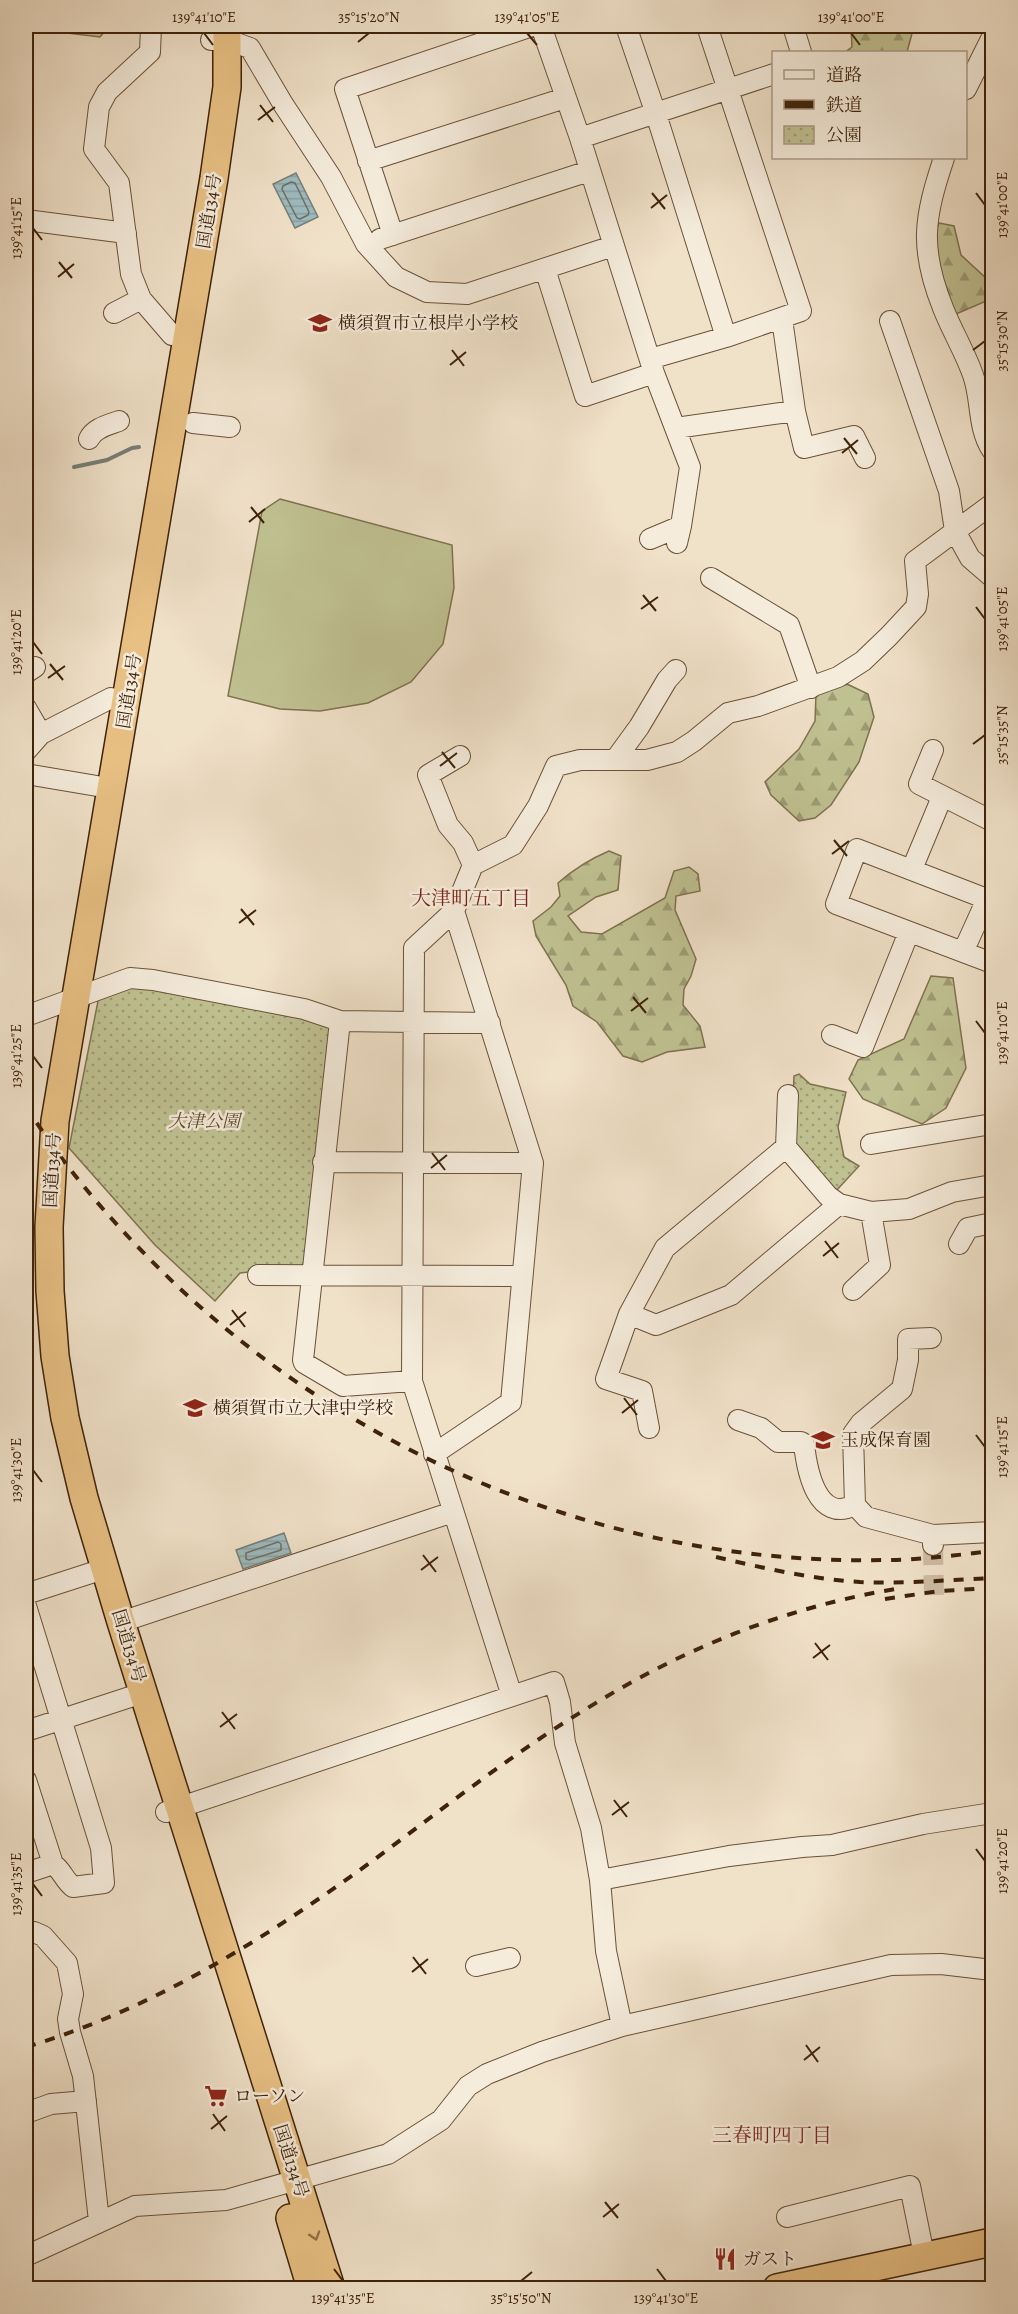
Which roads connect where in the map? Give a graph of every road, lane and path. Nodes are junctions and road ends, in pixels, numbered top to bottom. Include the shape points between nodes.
1 (151, 26) edge
2 (532, 26) edge
3 (541, 26) edge
4 (626, 26) edge
5 (708, 26) edge
6 (793, 26) edge
7 (219, 33) edge
8 (993, 38) edge
9 (801, 51) edge
10 (772, 76) edge
11 (967, 87) edge
12 (730, 89) junction
13 (565, 98) junction
14 (656, 114) junction
15 (580, 138) junction
16 (944, 159) edge
17 (368, 161) junction
18 (589, 171) junction
19 (26, 220) edge
20 (126, 233) junction
21 (393, 235) junction
22 (366, 244) junction
23 (613, 246) junction
24 (545, 268) junction
25 (141, 299) junction
26 (114, 313) dead end
27 (782, 319) junction
28 (890, 321) dead end
29 (172, 335) junction
30 (726, 337) junction
31 (652, 366) junction
32 (795, 411) junction
33 (119, 421) dead end
34 (193, 423) dead end
35 (230, 427) dead end
36 (676, 428) junction
37 (89, 439) dead end
38 (993, 450) edge
39 (865, 458) dead end
40 (993, 504) edge
41 (955, 531) junction
42 (650, 539) dead end
43 (993, 577) edge
44 (711, 578) dead end
45 (676, 670) dead end
46 (811, 688) junction
47 (111, 698) junction
48 (26, 708) edge
49 (41, 734) junction
50 (26, 750) edge
51 (933, 750) dead end
52 (460, 756) dead end
53 (615, 760) junction
54 (26, 774) edge
55 (98, 786) junction
56 (942, 797) junction
57 (993, 821) edge
58 (473, 865) junction
59 (912, 869) junction
60 (990, 900) edge
61 (454, 911) junction
62 (909, 932) junction
63 (963, 952) junction
64 (993, 963) edge
65 (69, 1000) junction
66 (26, 1016) edge
67 (340, 1021) junction
68 (412, 1022) junction
69 (490, 1023) junction
70 (832, 1035) dead end
71 (788, 1095) dead end
72 (993, 1124) edge
73 (871, 1144) dead end
74 (786, 1148) junction
75 (323, 1162) junction
76 (533, 1163) junction
77 (414, 1164) junction
78 (993, 1185) edge
79 (839, 1204) junction
80 (871, 1212) junction
81 (993, 1223) edge
82 (959, 1244) dead end
83 (258, 1275) dead end
84 (311, 1275) junction
85 (412, 1275) junction
86 (522, 1276) junction
87 (853, 1290) dead end
88 (628, 1314) junction
89 (931, 1338) dead end
90 (412, 1382) junction
91 (738, 1420) dead end
92 (649, 1428) dead end
93 (434, 1454) junction
94 (855, 1505) junction
95 (453, 1512) junction
96 (993, 1532) edge
97 (91, 1574) junction
98 (26, 1594) edge
99 (26, 1606) edge
100 (121, 1622) junction
101 (512, 1696) junction
102 (129, 1697) junction
103 (61, 1719) junction
104 (26, 1731) edge
105 (26, 1780) edge
106 (173, 1809) junction
107 (993, 1813) edge
108 (53, 1864) junction
109 (26, 1873) edge
110 (600, 1880) junction
111 (26, 1934) edge
112 (510, 1958) dead end
113 (476, 1966) dead end
114 (993, 1970) edge
115 (622, 2026) junction
116 (86, 2101) junction
117 (26, 2113) edge
118 (289, 2182) junction
119 (787, 2217) dead end
120 (99, 2221) junction
121 (993, 2242) edge
122 (26, 2256) edge
123 (924, 2256) junction
124 (993, 2259) edge
125 (311, 2289) edge
126 (331, 2289) edge
127 (777, 2289) edge
128 (853, 2289) edge

1 - 20 street via 150,52 107,92 99,106 94,149 119,183
2 - 17 street via 345,89
3 - 13 street
4 - 14 street
5 - 12 street
6 - 9 street
7 - 22 street via 250,48 331,177
7 - 29 highway, 国道134号
7 - 65 highway, 国道134号 via 227,87 213,189
8 - 11 street
10 - 12 street
12 - 14 street
12 - 27 street via 801,311
13 - 15 street
13 - 17 street
14 - 15 street
14 - 30 street
15 - 18 street
16 - 38 street via 928,209 928,258 943,308 974,377 985,439
17 - 21 street
18 - 21 street
18 - 23 street
19 - 20 street
20 - 25 street via 131,274
21 - 22 street
22 - 24 street via 396,277 428,292 467,294
23 - 24 street
23 - 31 street
24 - 31 street via 585,396
25 - 26 street
25 - 29 street
27 - 30 street
27 - 32 street
28 - 41 street via 949,491
29 - 47 highway, 国道134号
30 - 31 street
31 - 36 street
32 - 36 street
32 - 39 street via 804,448 854,436
33 - 37 street via 100,428
34 - 35 street
36 - 42 street via 690,467 679,535
40 - 41 street
41 - 43 street via 970,558
41 - 46 street via 915,561 916,607 907,619 863,661
44 - 46 street via 789,625
45 - 53 street
46 - 53 street via 728,713 677,752 647,760
47 - 49 street
47 - 55 highway, 国道134号
48 - 49 street
49 - 50 street
51 - 56 street via 919,784
52 - 58 street via 428,775 448,825 463,843
53 - 58 street via 549,761 538,806 513,845
54 - 55 street
55 - 65 highway, 国道134号
56 - 57 street
56 - 59 street
58 - 61 street
59 - 60 street
59 - 62 street via 857,849 836,904
60 - 63 street
61 - 68 street via 414,948
61 - 69 street
62 - 63 street
62 - 70 street via 863,1047
63 - 64 street
65 - 66 street
65 - 67 street via 130,978 304,1009
65 - 97 highway, 国道134号 via 40,1120 35,1291 51,1421
65 - 100 highway, 国道134号 via 55,1121 50,1292 65,1418
67 - 68 street
67 - 75 street
68 - 69 street
68 - 77 street
69 - 76 street
71 - 74 street
72 - 73 street
74 - 79 street
74 - 88 street via 666,1248
75 - 77 street
75 - 84 street
76 - 77 street
76 - 86 street
77 - 85 street
78 - 80 street via 952,1192 909,1209
79 - 80 street
79 - 88 street via 731,1295 656,1324
80 - 87 street via 880,1265
81 - 82 street via 968,1228
83 - 84 street
84 - 85 street
84 - 90 street via 302,1349 304,1363 343,1386
85 - 86 street
85 - 90 street
86 - 93 street via 511,1402
88 - 92 street via 606,1379 642,1390
89 - 94 street via 908,1340 902,1389 853,1434
90 - 93 street
91 - 94 street via 761,1428 778,1442 804,1444 807,1469 827,1506 842,1510
93 - 95 street
94 - 96 street via 866,1517 933,1540
95 - 100 street
95 - 101 street
97 - 98 street
97 - 102 highway, 国道134号
99 - 103 street
100 - 106 highway, 国道134号
101 - 106 street
101 - 110 street via 554,1682 565,1743 591,1828
102 - 103 street
102 - 106 highway, 国道134号
103 - 104 street
103 - 108 street via 101,1848 104,1883 73,1887
105 - 108 street
106 - 118 highway, 国道134号
107 - 110 street via 832,1845 729,1856
108 - 109 street
110 - 115 street via 606,1951
111 - 116 street via 43,1936 67,1963 73,1994 68,2019 84,2076
112 - 113 street
114 - 115 street via 924,1963 891,1965
115 - 118 street via 487,2074 468,2086 441,2120 388,2154
116 - 117 street via 51,2104
116 - 120 street
118 - 120 street via 226,2200 135,2206
118 - 125 highway, 国道134号
118 -> 126 highway, 国道134号
119 - 123 street via 910,2186
120 - 122 street
121 - 123 highway
123 - 127 highway
124 - 128 highway

